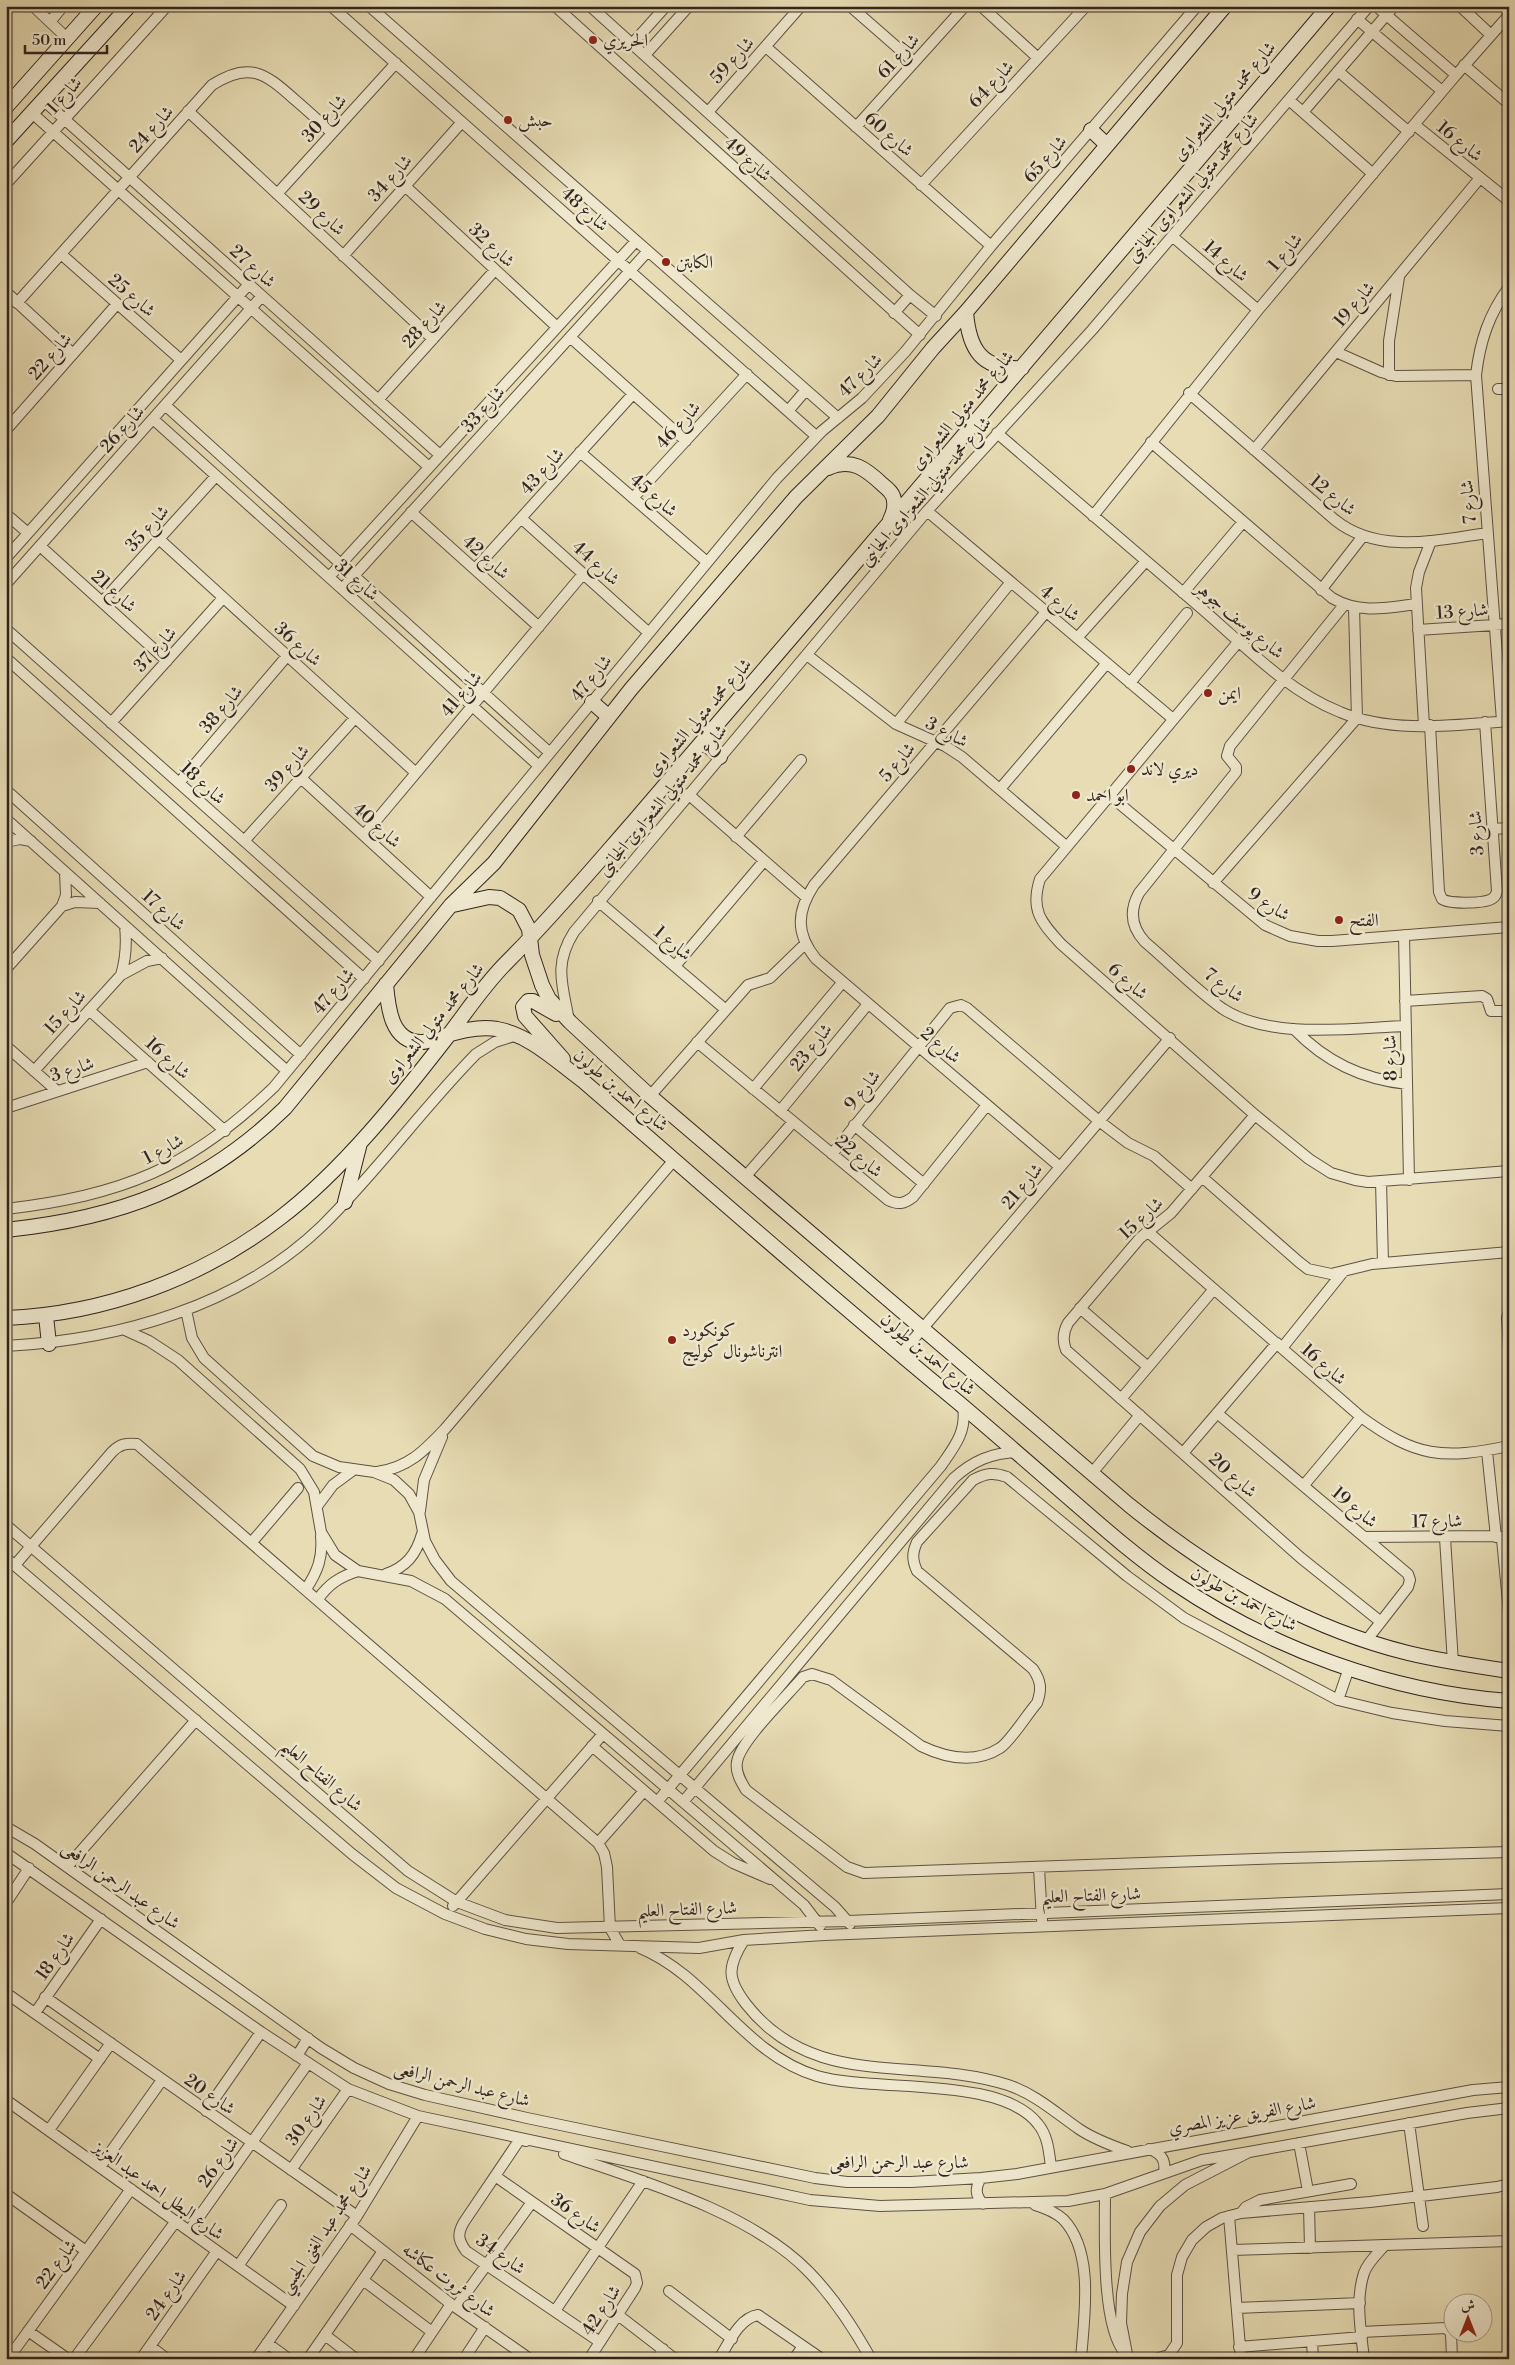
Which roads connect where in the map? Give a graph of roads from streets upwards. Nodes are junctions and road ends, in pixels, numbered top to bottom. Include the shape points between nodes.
1 (33, 6) edge
2 (63, 6) edge
3 (96, 6) edge
4 (129, 6) edge
5 (167, 6) edge
6 (332, 6) edge
7 (369, 6) edge
8 (555, 6) edge
9 (590, 6) edge
10 (666, 6) edge
11 (689, 6) edge
12 (802, 6) edge
13 (850, 6) edge
14 (965, 6) edge
15 (981, 6) edge
16 (1086, 6) edge
17 (1197, 6) edge
18 (1225, 6) edge
19 (1328, 6) edge
20 (1369, 6) edge
21 (1376, 6) edge
22 (1394, 6) edge
23 (1460, 6) edge
24 (1386, 15) junction
25 (1509, 15) edge
26 (1357, 19) junction
27 (50, 22) junction
28 (1372, 32) junction
29 (1491, 35) junction
30 (68, 38) junction
31 (632, 44) junction
32 (766, 47) junction
33 (645, 55) junction
34 (1038, 58) junction
35 (914, 62) junction
36 (396, 63) junction
37 (1464, 65) junction
38 (1338, 71) junction
39 (1456, 75) junction
40 (1442, 91) junction
41 (44, 100) junction
42 (1288, 100) junction
43 (1509, 104) edge
44 (6, 107) edge
45 (188, 111) junction
46 (708, 112) junction
47 (1303, 112) junction
48 (32, 113) junction
49 (64, 119) junction
50 (462, 122) junction
51 (856, 127) junction
52 (1412, 129) junction
53 (1091, 130) junction
54 (53, 132) junction
55 (332, 133) junction
56 (6, 141) edge
57 (1106, 144) junction
58 (1373, 174) junction
59 (130, 177) junction
60 (1480, 178) junction
61 (6, 184) edge
62 (921, 185) junction
63 (404, 186) junction
64 (118, 190) junction
65 (277, 194) junction
66 (1509, 202) edge
67 (1172, 236) junction
68 (636, 241) junction
69 (991, 246) junction
70 (648, 251) junction
71 (61, 254) junction
72 (343, 256) junction
73 (618, 260) junction
74 (495, 270) junction
75 (630, 271) junction
76 (1399, 275) junction
77 (249, 284) junction
78 (1509, 287) edge
79 (6, 292) edge
80 (910, 295) junction
81 (262, 296) junction
82 (238, 297) junction
83 (18, 303) junction
84 (117, 304) junction
85 (251, 308) junction
86 (1258, 310) junction
87 (966, 312) junction
88 (894, 313) junction
89 (936, 316) junction
90 (557, 327) junction
91 (920, 335) junction
92 (570, 337) junction
93 (433, 339) junction
94 (1336, 352) junction
95 (73, 354) junction
96 (181, 360) junction
97 (1022, 368) junction
98 (747, 374) junction
99 (1389, 375) junction
100 (1476, 375) junction
101 (1498, 389) dead end
102 (1509, 389) edge
103 (806, 390) junction
104 (633, 394) junction
105 (1189, 394) junction
106 (378, 400) junction
107 (165, 405) junction
108 (788, 411) junction
109 (838, 418) junction
110 (153, 419) junction
111 (8, 423) edge
112 (997, 433) junction
113 (816, 436) junction
114 (686, 441) junction
115 (1151, 442) junction
116 (1254, 450) junction
117 (580, 452) junction
118 (440, 455) junction
119 (429, 467) junction
120 (823, 470) junction
121 (216, 476) junction
122 (634, 498) junction
123 (926, 510) junction
124 (411, 512) junction
125 (6, 514) edge
126 (1093, 516) junction
127 (520, 518) junction
128 (1243, 522) junction
129 (889, 523) junction
130 (28, 533) junction
131 (1487, 533) junction
132 (1363, 536) junction
133 (159, 539) junction
134 (1431, 541) junction
135 (40, 546) junction
136 (6, 558) edge
137 (1146, 561) junction
138 (707, 562) junction
139 (340, 564) junction
140 (475, 569) junction
141 (583, 574) junction
142 (353, 576) junction
143 (328, 577) junction
144 (1011, 582) junction
145 (6, 584) edge
146 (342, 588) junction
147 (1321, 590) junction
148 (1183, 593) junction
149 (223, 598) junction
150 (102, 602) junction
151 (1416, 604) junction
152 (1344, 605) junction
153 (1354, 608) junction
154 (1046, 612) junction
155 (1187, 613) dead end
156 (1509, 624) edge
157 (1494, 625) junction
158 (539, 627) junction
159 (6, 629) edge
160 (1418, 630) junction
161 (649, 633) junction
162 (1077, 638) junction
163 (1239, 641) junction
164 (807, 655) junction
165 (287, 656) junction
166 (6, 658) edge
167 (167, 660) junction
168 (1107, 664) junction
169 (1285, 680) junction
170 (1130, 683) junction
171 (483, 693) junction
172 (592, 702) junction
173 (472, 706) junction
174 (609, 717) junction
175 (355, 718) junction
176 (1357, 718) junction
177 (1173, 719) junction
178 (1506, 721) edge
179 (1485, 722) junction
180 (112, 723) junction
181 (896, 724) junction
182 (1427, 726) junction
183 (703, 741) junction
184 (936, 741) junction
185 (550, 753) junction
186 (720, 757) junction
187 (801, 760) dead end
188 (539, 766) junction
189 (416, 773) junction
190 (301, 778) junction
191 (179, 783) junction
192 (1000, 789) junction
193 (6, 790) edge
194 (688, 794) junction
195 (1109, 795) junction
196 (6, 819) edge
197 (1509, 828) edge
198 (1492, 829) junction
199 (364, 835) junction
200 (736, 837) junction
201 (31, 841) junction
202 (244, 841) junction
203 (6, 842) edge
204 (1066, 846) junction
205 (1174, 850) junction
206 (764, 860) junction
207 (65, 872) junction
208 (1213, 883) junction
209 (432, 897) junction
210 (806, 897) junction
211 (598, 901) junction
212 (100, 903) junction
213 (451, 905) junction
214 (62, 906) junction
215 (125, 926) junction
216 (1509, 927) edge
217 (1404, 935) junction
218 (530, 940) junction
219 (805, 944) junction
220 (162, 958) junction
221 (379, 961) junction
222 (675, 966) junction
223 (6, 969) edge
224 (121, 975) junction
225 (364, 978) junction
226 (842, 983) junction
227 (386, 984) junction
228 (1406, 1001) junction
229 (868, 1004) junction
230 (89, 1010) junction
231 (726, 1010) junction
232 (1509, 1011) edge
233 (570, 1022) junction
234 (1406, 1026) junction
235 (1294, 1029) junction
236 (450, 1034) junction
237 (516, 1035) junction
238 (1170, 1038) junction
239 (697, 1042) junction
240 (6, 1046) edge
241 (918, 1046) junction
242 (301, 1055) junction
243 (148, 1062) junction
244 (34, 1071) junction
245 (287, 1071) junction
246 (582, 1080) junction
247 (1407, 1084) junction
248 (754, 1089) junction
249 (57, 1091) junction
250 (650, 1096) junction
251 (987, 1105) junction
252 (6, 1108) edge
253 (780, 1111) junction
254 (1255, 1115) junction
255 (1099, 1121) junction
256 (794, 1122) junction
257 (854, 1125) junction
258 (225, 1130) junction
259 (361, 1141) junction
260 (832, 1154) junction
261 (674, 1160) junction
262 (1060, 1167) junction
263 (1509, 1172) edge
264 (745, 1177) junction
265 (1202, 1177) junction
266 (1409, 1180) junction
267 (1381, 1181) junction
268 (924, 1184) junction
269 (1192, 1189) junction
270 (345, 1202) junction
271 (6, 1209) edge
272 (6, 1230) edge
273 (1147, 1231) junction
274 (1509, 1252) edge
275 (1382, 1263) junction
276 (1342, 1272) junction
277 (1214, 1289) junction
278 (1080, 1308) junction
279 (186, 1310) junction
280 (1509, 1311) edge
281 (46, 1316) junction
282 (6, 1318) edge
283 (922, 1329) junction
284 (125, 1330) junction
285 (49, 1344) junction
286 (6, 1346) edge
287 (1279, 1346) junction
288 (1509, 1348) edge
289 (1066, 1350) joint
290 (900, 1355) junction
291 (1148, 1367) junction
292 (1121, 1399) junction
293 (964, 1408) junction
294 (1217, 1413) junction
295 (1140, 1415) junction
296 (1360, 1417) junction
297 (446, 1430) junction
298 (1509, 1446) edge
299 (1487, 1451) junction
300 (1017, 1452) junction
301 (1183, 1453) junction
302 (352, 1471) junction
303 (374, 1472) junction
304 (1092, 1473) junction
305 (1304, 1486) junction
306 (298, 1488) dead end
307 (318, 1505) junction
308 (420, 1512) junction
309 (6, 1525) edge
310 (321, 1532) junction
311 (422, 1533) junction
312 (1365, 1537) junction
313 (1445, 1538) junction
314 (1502, 1538) edge
315 (252, 1542) junction
316 (32, 1547) junction
317 (6, 1558) edge
318 (15, 1566) junction
319 (358, 1571) junction
320 (385, 1575) junction
321 (306, 1589) junction
322 (318, 1599) junction
323 (1508, 1601) edge
324 (1509, 1613) edge
325 (1381, 1622) junction
326 (1366, 1640) junction
327 (1453, 1662) junction
328 (1349, 1668) junction
329 (1509, 1671) edge
330 (1338, 1700) junction
331 (1509, 1701) edge
332 (196, 1720) junction
333 (1509, 1726) edge
334 (603, 1734) junction
335 (592, 1746) junction
336 (679, 1776) junction
337 (694, 1788) junction
338 (668, 1789) junction
339 (644, 1791) junction
340 (548, 1797) junction
341 (657, 1802) junction
342 (683, 1802) junction
343 (6, 1826) edge
344 (598, 1843) junction
345 (1509, 1852) edge
346 (6, 1853) edge
347 (67, 1867) junction
348 (29, 1868) junction
349 (1039, 1868) junction
350 (774, 1880) junction
351 (1509, 1894) edge
352 (457, 1902) junction
353 (6, 1903) edge
354 (1509, 1908) edge
355 (1041, 1913) junction
356 (445, 1914) junction
357 (101, 1919) junction
358 (817, 1921) junction
359 (848, 1921) junction
360 (1042, 1926) junction
361 (610, 1928) junction
362 (853, 1934) junction
363 (824, 1935) junction
364 (744, 1940) junction
365 (620, 1945) junction
366 (632, 1945) junction
367 (6, 1993) edge
368 (45, 1998) junction
369 (35, 2013) junction
370 (261, 2032) junction
371 (308, 2038) junction
372 (111, 2043) junction
373 (297, 2056) junction
374 (100, 2059) junction
375 (308, 2063) junction
376 (162, 2080) junction
377 (1509, 2087) edge
378 (348, 2089) junction
379 (6, 2100) edge
380 (1509, 2108) edge
381 (206, 2111) junction
382 (418, 2116) junction
383 (1409, 2123) junction
384 (48, 2130) junction
385 (520, 2139) junction
386 (252, 2142) junction
387 (1299, 2143) junction
388 (1149, 2148) junction
389 (1128, 2152) junction
390 (1249, 2152) junction
391 (100, 2167) junction
392 (1051, 2167) junction
393 (291, 2170) junction
394 (1164, 2172) junction
395 (495, 2176) junction
396 (982, 2178) junction
397 (643, 2181) junction
398 (1352, 2184) dead end
399 (1509, 2184) edge
400 (131, 2189) junction
401 (1308, 2191) junction
402 (6, 2194) edge
403 (1105, 2194) junction
404 (1419, 2196) junction
405 (532, 2202) junction
406 (1030, 2202) junction
407 (281, 2204) dead end
408 (983, 2204) junction
409 (1309, 2207) junction
410 (1241, 2213) junction
411 (357, 2216) junction
412 (1229, 2216) junction
413 (176, 2221) junction
414 (350, 2225) junction
415 (1423, 2226) dead end
416 (189, 2231) junction
417 (1509, 2241) edge
418 (1385, 2245) junction
419 (598, 2248) junction
420 (1310, 2248) junction
421 (1232, 2250) junction
422 (218, 2251) junction
423 (86, 2252) junction
424 (384, 2252) junction
425 (486, 2264) junction
426 (238, 2266) junction
427 (637, 2278) joint
428 (363, 2280) junction
429 (669, 2291) dead end
430 (1360, 2302) junction
431 (294, 2306) junction
432 (453, 2306) junction
433 (1237, 2308) junction
434 (555, 2312) junction
435 (618, 2315) junction
436 (485, 2328) junction
437 (28, 2331) junction
438 (432, 2332) junction
439 (1362, 2334) junction
440 (325, 2335) junction
441 (732, 2339) junction
442 (1312, 2341) junction
443 (268, 2342) junction
444 (600, 2342) junction
445 (150, 2346) junction
446 (804, 2346) junction
447 (1240, 2347) junction
448 (663, 2350) junction
449 (1128, 2357) edge
450 (528, 2358) edge
451 (8, 2359) edge
452 (68, 2359) edge
453 (74, 2359) edge
454 (141, 2359) edge
455 (167, 2359) edge
456 (256, 2359) edge
457 (289, 2359) edge
458 (308, 2359) edge
459 (356, 2359) edge
460 (414, 2359) edge
461 (464, 2359) edge
462 (589, 2359) edge
463 (657, 2359) edge
464 (675, 2359) edge
465 (719, 2359) edge
466 (794, 2359) edge
467 (822, 2359) edge
468 (871, 2359) edge
469 (1081, 2359) edge
470 (1116, 2359) edge
471 (1155, 2359) edge
472 (1241, 2359) edge
473 (1313, 2359) edge
474 (1364, 2359) edge
475 (1452, 2359) edge

1 - 27 street
2 - 27 street
3 - 30 street
4 - 41 street
5 - 49 street, شارع 1
6 - 36 street, شارع 48
7 - 68 street, شارع 48
8 - 88 street, شارع 49
9 - 31 street, شارع 49
10 - 31 street
11 - 33 street
12 - 32 street, شارع 59
13 - 35 street
14 - 35 street, شارع 61
15 - 34 street
16 - 34 street, شارع 64
17 - 53 street, شارع 65
18 - 57 street
19 - 97 street, شارع محمد متولي الشعراوى
20 - 26 street, شارع محمد متولي الشعراوى الجانبى
21 - 24 street
22 - 24 street
23 - 29 street
24 - 28 street
24 - 39 street
25 - 29 street, شارع 1
26 - 28 street
26 - 42 street, شارع محمد متولي الشعراوى الجانبى
27 - 30 street
28 - 38 street
28 - 40 street
29 - 37 street, شارع 1
30 - 44 street
31 - 33 street, شارع 49
32 - 46 street, شارع 59
32 - 51 street, شارع 60
33 - 46 street, شارع 49
34 - 62 street, شارع 64
35 - 51 street, شارع 61
36 - 50 street, شارع 48
36 - 55 street, شارع 30
37 - 39 street, شارع 1
37 - 43 street
38 - 47 street
38 - 52 street, شارع 16
39 - 40 street, شارع 1
40 - 52 street, شارع 1
41 - 48 street
41 - 49 street, شارع 27
42 - 47 street
42 - 67 street, شارع محمد متولي الشعراوى الجانبى
45 - 55 street, شارع 24 via 225,76 240,72 256,73 272,78
45 - 59 street, شارع 24
45 - 65 street, شارع 29
46 - 80 street, شارع 49
47 - 58 street
48 - 54 street, شارع 27
48 - 56 street
49 - 54 street, شارع 1
49 - 59 street, شارع 27
50 - 63 street, شارع 34
50 - 73 street, شارع 48
51 - 62 street, شارع 60
52 - 58 street, شارع 1
52 - 60 street, شارع 16
53 - 57 street
53 - 69 street, شارع 65
54 - 61 street, شارع 1
54 - 64 street, شارع 27
55 - 65 street, شارع 30
57 - 87 street
58 - 86 street, شارع 1
59 - 64 street, شارع 24
59 - 77 street, شارع 27
60 - 66 street, شارع 16
60 - 76 street, شارع 19
62 - 69 street, شارع 60
63 - 72 street, شارع 34
63 - 74 street, شارع 32
64 - 71 street, شارع 24
64 - 82 street, شارع 27
65 - 72 street, شارع 29
67 - 86 street, شارع 14
67 - 112 street, شارع محمد متولي الشعراوى الجانبى via 1092,330
68 - 70 street, شارع 48
68 - 73 street, شارع 33
69 - 89 street, شارع 65
70 - 75 street, شارع 33
70 - 103 street, شارع 48
71 - 83 street, شارع 24
71 - 84 street, شارع 25
72 - 93 street, شارع 29
73 - 75 street, شارع 48
73 - 90 street, شارع 33
74 - 90 street, شارع 32
74 - 93 street, شارع 28
75 - 92 street, شارع 33
75 - 98 street, شارع 48
76 - 94 street, شارع 19
76 - 99 street via 1390,333
77 - 81 street, شارع 27
77 - 82 street, شارع 26
78 - 100 street, شارع 7 via 1486,324
79 - 83 street
80 - 88 street
80 - 89 street, شارع 49
81 - 85 street, شارع 26
81 - 106 street, شارع 27
82 - 85 street, شارع 27
82 - 96 street, شارع 26
83 - 95 street
84 - 95 street, شارع 22
84 - 96 street, شارع 25
85 - 107 street, شارع 26
85 - 119 street, شارع 27
86 - 105 street, شارع 1
87 - 97 street via 971,343 980,356 992,365 1006,369
87 - 120 street via 878,416
88 - 91 street, شارع 49
89 - 91 street, شارع 65
90 - 118 street, شارع 33
91 - 109 street, شارع 47 via 862,398
92 - 104 street
92 - 124 street, شارع 33
93 - 106 street, شارع 28
94 - 99 street
94 - 116 street, شارع 19
95 - 111 street, شارع 22
96 - 130 street, شارع 26
97 - 129 street, شارع محمد متولي الشعراوى
98 - 108 street, شارع 48
98 - 114 street, شارع 46
99 - 100 street
100 - 131 street, شارع 7
101 - 102 street
103 - 108 street
103 - 109 street, شارع 48
104 - 114 street
104 - 117 street, شارع 43
105 - 115 street, شارع 1
105 - 116 street, شارع 12
106 - 118 street, شارع 27
107 - 110 street, شارع 26
107 - 139 street, شارع 31
108 - 113 street, شارع 48
109 - 113 street, شارع 47
110 - 121 street, شارع 31
110 - 135 street, شارع 26
112 - 123 street, شارع محمد متولي الشعراوى الجانبى
112 - 126 street, شارع يوسف جوهر
113 - 138 street, شارع 47
114 - 122 street, شارع 46
115 - 126 street, شارع 1
115 - 128 street
116 - 132 street, شارع 12 via 1343,526
117 - 122 street, شارع 45
117 - 127 street, شارع 43
118 - 119 street, شارع 33
119 - 139 street, شارع 33
120 - 129 street via 840,463 862,467 871,473 892,494 894,500
120 - 174 street via 796,497
121 - 133 street, شارع 35
121 - 143 street, شارع 31
122 - 138 street, شارع 45
123 - 144 street, شارع 4
123 - 164 street, شارع محمد متولي الشعراوى الجانبى
124 - 140 street, شارع 42
124 - 142 street, شارع 33
125 - 130 street
126 - 137 street, شارع يوسف جوهر
127 - 140 street, شارع 43
127 - 141 street, شارع 44
128 - 147 street
128 - 148 street
129 - 183 street, شارع محمد متولي الشعراوى
130 - 136 street, شارع 26
131 - 134 street, شارع 12
131 - 157 street, شارع 7
132 - 134 street, شارع 12 via 1384,541
132 - 147 street
133 - 149 street, شارع 36
133 - 150 street, شارع 35
134 - 151 street via 1419,572
135 - 145 street, شارع 26
135 - 150 street, شارع 21
137 - 148 street, شارع يوسف جوهر
137 - 162 street
138 - 161 street, شارع 47
139 - 142 street, شارع 31
139 - 143 street, شارع 33
140 - 158 street, شارع 42
141 - 158 street, شارع 41
141 - 161 street, شارع 44
142 - 146 street, شارع 33
142 - 171 street, شارع 31
143 - 146 street, شارع 31
144 - 154 street, شارع 4
144 - 181 street
146 - 173 street, شارع 31
147 - 152 street
148 - 163 street, شارع يوسف جوهر
149 - 165 street, شارع 36
149 - 167 street, شارع 37
150 - 167 street, شارع 21
151 - 153 street via 1365,610
151 - 160 street
152 - 153 street
152 - 169 street
153 - 176 street
154 - 162 street, شارع 4
154 - 184 street, شارع 5
155 - 170 street
156 - 157 street, شارع 13
157 - 160 street, شارع 13
157 - 178 street, شارع 7
158 - 171 street, شارع 41
159 - 180 street, شارع 18
160 - 182 street
161 - 172 street, شارع 47
162 - 168 street, شارع 4
163 - 169 street, شارع يوسف جوهر
163 - 177 street, شارع 6
164 - 181 street, شارع 3
164 - 186 street, شارع محمد متولي الشعراوى الجانبى
165 - 175 street, شارع 36
165 - 191 street, شارع 38
166 - 225 street
167 - 180 street, شارع 37
168 - 170 street, شارع 4
168 - 192 street
169 - 176 street, شارع يوسف جوهر via 1325,705
169 - 205 street, شارع 7 via 1228,749 1227,756 1235,764 1236,772
170 - 177 street, شارع 4
171 - 173 street, شارع 41
171 - 185 street, شارع 31
172 - 174 street
172 - 185 street, شارع 47
173 - 188 street, شارع 31
173 - 189 street, شارع 41
174 - 213 street via 494,863
175 - 189 street, شارع 36
175 - 190 street, شارع 39
176 - 182 street, شارع يوسف جوهر
176 - 208 street
177 - 195 street, شارع 6
178 - 179 street, شارع يوسف جوهر
179 - 182 street, شارع يوسف جوهر
179 - 198 street, شارع 3
180 - 191 street, شارع 18
181 - 184 street, شارع 3
182 - 198 street, شارع 3 via 1439,892 1445,902 1488,900 1495,896
183 - 186 street
183 - 218 street, شارع محمد متولي الشعراوى
184 - 192 street, شارع 3 via 962,757
184 - 210 street, شارع 5
185 - 188 street, شارع 47
186 - 194 street, شارع محمد متولي الشعراوى الجانبى
187 - 200 street
188 - 209 street, شارع 47
189 - 199 street, شارع 41
190 - 199 street, شارع 40
190 - 202 street, شارع 39
191 - 202 street, شارع 18
192 - 204 street, شارع 3
193 - 242 street, شارع 17
194 - 200 street
194 - 211 street, شارع محمد متولي الشعراوى الجانبى
195 - 204 street, شارع 6
195 - 205 street, شارع 9
196 - 201 street
197 - 198 street
199 - 209 street, شارع 40
200 - 206 street
201 - 203 street
201 - 207 street
202 - 221 street, شارع 18
204 - 238 street, شارع 6 via 1040,879 1036,891 1039,917 1061,944
205 - 208 street, شارع 9
205 - 235 street, شارع 7 via 1134,903 1131,913 1138,934 1223,1008 1255,1023
206 - 210 street
206 - 222 street
207 - 212 street
207 - 214 street via 66,895
208 - 217 street, شارع 9 via 1253,917 1290,936 1332,942
209 - 221 street, شارع 47
210 - 219 street, شارع 5 via 800,921
211 - 222 street, شارع 1
211 - 233 street, شارع محمد متولي الشعراوى الجانبى via 574,932 562,956 561,984
212 - 214 street via 74,902
212 - 215 street
213 - 218 street, شارع احمد بن طولون via 490,896 505,901 519,910 525,919
213 - 227 street
214 - 223 street
215 - 220 street
215 - 224 street, شارع 15 via 126,959
216 - 217 street, شارع 9
217 - 228 street, شارع 8
218 - 233 street, شارع احمد بن طولون via 542,985 549,999
218 - 236 street, شارع محمد متولي الشعراوى via 486,984
219 - 226 street, شارع 2
219 - 231 street via 774,975 748,985
220 - 224 street, شارع 15 via 147,961
220 - 245 street
221 - 225 street, شارع 47
222 - 231 street, شارع 1
224 - 230 street, شارع 15
225 - 242 street, شارع 47
226 - 229 street, شارع 2
226 - 248 street, شارع 23
227 - 236 street, شارع احمد بن طولون via 390,1015 396,1029 408,1039 423,1042
227 - 272 street via 285,1108 229,1156 185,1183 101,1215
228 - 232 street via 1482,996 1487,999 1492,1012
228 - 234 street, شارع 8
229 - 241 street, شارع 2
229 - 253 street, شارع 23
230 - 243 street, شارع 16
230 - 244 street, شارع 15
231 - 239 street
233 - 246 street via 537,1002 528,1001 523,1007 525,1016
233 - 250 street, شارع احمد بن طولون
234 - 235 street, شارع 7
234 - 247 street, شارع 8
235 - 247 street via 1320,1053 1345,1068 1386,1082
236 - 237 street, شارع احمد بن طولون via 476,1028 497,1029
236 - 259 street, شارع محمد متولي الشعراوى
237 - 246 street, شارع احمد بن طولون
237 - 270 street via 495,1042 476,1054
238 - 254 street, شارع 6
238 - 255 street, شارع 21
239 - 248 street, شارع 22
239 - 250 street
240 - 244 street
241 - 251 street, شارع 2
241 - 255 street, شارع 9 via 950,1008 964,1006
241 - 257 street, شارع 9
242 - 245 street, شارع 1
243 - 249 street, شارع 3
243 - 258 street, شارع 16
244 - 249 street
245 - 258 street, شارع 1 via 244,1116
246 - 261 street, شارع احمد بن طولون
247 - 266 street, شارع 8
248 - 253 street, شارع 22
249 - 252 street, شارع 3
250 - 264 street, شارع احمد بن طولون
251 - 262 street, شارع 2
251 - 268 street, شارع 22
253 - 256 street, شارع 22
254 - 265 street, شارع 15
254 - 267 street, شارع 6 via 1331,1173 1355,1180
255 - 262 street, شارع 21
255 - 269 street, شارع 9 via 1128,1143 1154,1156
256 - 260 street, شارع 22
256 - 264 street
257 - 260 street, شارع 9
257 - 268 street
258 - 271 street, شارع 1 via 175,1163 138,1180 98,1194
259 - 270 street
259 - 281 street, شارع محمد متولي الشعراوى via 318,1187 278,1220 236,1248 145,1292
260 - 268 street, شارع 22 via 894,1203 908,1202
261 - 290 street, شارع احمد بن طولون
261 - 297 street
262 - 283 street, شارع 21
263 - 266 street, شارع 6
264 - 283 street, شارع احمد بن طولون
265 - 269 street, شارع 15
265 - 276 street via 1308,1270 1331,1274
266 - 267 street, شارع 6
267 - 275 street
269 - 273 street, شارع 15 via 1166,1218
270 - 279 street via 280,1260 235,1287
273 - 277 street, شارع 16
273 - 278 street, شارع 15
274 - 275 street
275 - 276 street
276 - 287 street
277 - 287 street, شارع 16
277 - 291 street
278 - 289 street, شارع 15 via 1065,1328
278 - 291 street
279 - 284 street
279 - 302 street via 192,1338 204,1358 301,1447 325,1462
280 - 288 street
281 - 282 street, شارع محمد متولي الشعراوى
281 - 285 street
283 - 290 street, شارع 21
283 - 304 street, شارع احمد بن طولون
284 - 285 street
284 - 307 street via 178,1360 291,1460 308,1480
285 - 286 street
287 - 294 street
287 - 296 street, شارع 16
289 - 292 street, شارع 20
290 - 293 street, شارع احمد بن طولون
291 - 292 street
292 - 295 street, شارع 20
293 - 300 street, شارع احمد بن طولون
293 - 336 street via 961,1435 941,1466
294 - 301 street
294 - 305 street, شارع 19
295 - 301 street, شارع 20
295 - 304 street
296 - 299 street, شارع 16 via 1396,1441 1425,1452 1456,1455
296 - 305 street
297 - 303 street via 418,1457 404,1465
297 - 308 street via 428,1465
298 - 299 street, شارع 16
299 - 314 street
300 - 328 street, شارع احمد بن طولون via 1171,1581 1272,1639
300 - 337 street via 984,1458 954,1478
301 - 325 street, شارع 20 via 1301,1558
302 - 303 street
302 - 307 street via 333,1485
303 - 308 street via 394,1480 410,1494
304 - 326 street, شارع احمد بن طولون via 1176,1543 1227,1576 1276,1604
305 - 312 street, شارع 19
306 - 315 street
307 - 310 street
308 - 311 street
309 - 316 street, شارع الفتاح العليم
310 - 319 street via 335,1555
310 - 321 street via 323,1552 318,1572
311 - 320 street via 410,1560
311 - 336 street via 435,1560 451,1580
312 - 313 street, شارع 17
312 - 325 street, شارع 19 via 1410,1577 1408,1587
313 - 314 street, شارع 17
313 - 327 street
314 - 323 street
315 - 316 street via 145,1450 137,1444 128,1443 112,1452
315 - 321 street
316 - 318 street
316 - 352 street, شارع الفتاح العليم via 408,1871
317 - 318 street, شارع الفتاح العليم
318 - 332 street, شارع الفتاح العليم
319 - 320 street
319 - 322 street via 341,1576
320 - 334 street via 423,1585 445,1599
321 - 322 street
322 - 340 street
323 - 324 street
325 - 326 street, شارع 19
326 - 327 street, شارع احمد بن طولون
327 - 329 street, شارع احمد بن طولون
328 - 330 street
328 - 331 street, شارع احمد بن طولون via 1438,1692
330 - 333 street via 1392,1713
330 - 349 street via 1184,1618 1127,1576 1007,1477 996,1473 984,1474 973,1480 917,1542 913,1562 917,1571 1033,1669 1039,1679 1040,1694 1001,1748 978,1756 953,1757 936,1753 921,1746 831,1680 812,1674 804,1677 743,1746 737,1762 738,1777 746,1790 855,1871 879,1874
332 - 347 street
332 - 356 street, شارع الفتاح العليم via 352,1854 396,1888
334 - 335 street
334 - 338 street
335 - 339 street
335 - 340 street
336 - 337 street
336 - 338 street
337 - 342 street
337 - 359 street
338 - 341 street
338 - 342 street
339 - 341 street
339 - 344 street
340 - 344 street
340 - 352 street
341 - 350 street via 714,1851 753,1873
342 - 350 street
343 - 347 street, شارع عبد الرحمن الرافعى
344 - 361 street via 607,1867
345 - 349 street via 1256,1858
346 - 348 street
347 - 371 street, شارع عبد الرحمن الرافعى
348 - 353 street
348 - 357 street
349 - 355 street
350 - 358 street via 804,1905
351 - 355 street, شارع الفتاح العليم
352 - 356 street
352 - 361 street, شارع الفتاح العليم via 505,1920 557,1928
354 - 360 street, شارع الفتاح العليم
355 - 359 street, شارع الفتاح العليم
355 - 360 street
356 - 365 street, شارع الفتاح العليم via 485,1929 526,1939
357 - 368 street, شارع 18
357 - 370 street
358 - 359 street, شارع الفتاح العليم
358 - 361 street, شارع الفتاح العليم
358 - 363 street
359 - 362 street
360 - 362 street, شارع الفتاح العليم
361 - 365 street
362 - 363 street, شارع الفتاح العليم
363 - 364 street, شارع الفتاح العليم
364 - 366 street, شارع الفتاح العليم via 699,1948
364 - 389 street via 733,1958 731,1978 735,1990 761,2024 802,2050 849,2065 950,2072 1012,2086 1040,2100 1091,2136
365 - 366 street, شارع الفتاح العليم
366 - 392 street via 661,1957 685,1974 742,2031 764,2049 798,2068 844,2082 968,2091 1007,2103 1028,2114 1044,2134
367 - 369 street
368 - 369 street, شارع 18
368 - 372 street, شارع 20
369 - 374 street
370 - 373 street
370 - 381 street
371 - 373 street
371 - 396 street, شارع عبد الرحمن الرافعى via 354,2068 389,2084 425,2095 815,2178 887,2182
372 - 374 street
372 - 376 street, شارع 20
373 - 375 street
374 - 384 street
375 - 378 street
375 - 386 street, شارع 26
376 - 381 street, شارع 20
376 - 391 street
377 - 388 street, شارع الفريق عزيز المصري via 1473,2090
378 - 382 street
378 - 393 street, شارع 30
379 - 384 street, شارع البطل احمد عبد العزيز
380 - 383 street
381 - 386 street, شارع 20
382 - 385 street
382 - 411 street, شارع محمد عبد الغنى الجسي
383 - 387 street
383 - 404 street
384 - 391 street, شارع البطل احمد عبد العزيز
385 - 395 street, شارع 34
385 - 397 street
385 - 408 street via 819,2201 880,2206
386 - 393 street, شارع 20
386 - 416 street, شارع 26
387 - 390 street
387 - 401 street
388 - 389 street, شارع الفريق عزيز المصري
388 - 394 street via 1162,2157
389 - 392 street, شارع الفريق عزيز المصري
390 - 394 street via 1202,2160
390 - 449 street via 1185,2185 1160,2206 1140,2232 1128,2262 1122,2294 1121,2323
391 - 400 street, شارع البطل احمد عبد العزيز
392 - 396 street, شارع الفريق عزيز المصري
393 - 411 street, شارع 20
394 - 403 street
395 - 405 street, شارع 36
395 - 425 street, شارع 34 via 459,2231 459,2242 466,2251
396 - 408 street via 976,2192
397 - 419 street
397 - 468 street via 708,2206 761,2234 808,2271 847,2316
398 - 401 street
399 - 404 street
400 - 413 street, شارع البطل احمد عبد العزيز
400 - 423 street, شارع 22
401 - 410 street via 1260,2200
402 - 423 street
403 - 406 street via 1068,2201
403 - 449 street via 1111,2318 1116,2339
404 - 409 street
404 - 415 street
405 - 419 street, شارع 36
405 - 425 street
406 - 408 street
406 - 469 street via 1061,2218 1077,2242 1085,2286
407 - 426 street
409 - 410 street
409 - 420 street
410 - 412 street
411 - 414 street, شارع محمد عبد الغنى الجسي
412 - 421 street
412 - 471 street via 1206,2227 1192,2240 1182,2257 1177,2275 1177,2343 1168,2355
413 - 416 street, شارع البطل احمد عبد العزيز
413 - 453 street
414 - 424 street, شارع ثروت عكاشه
414 - 431 street, شارع محمد عبد الغنى الجسي
416 - 422 street, شارع البطل احمد عبد العزيز
417 - 418 street
418 - 420 street
418 - 430 street via 1364,2273
419 - 427 street, شارع 36
419 - 434 street
420 - 421 street
421 - 433 street
422 - 426 street, شارع البطل احمد عبد العزيز
422 - 445 street, شارع 24
423 - 437 street, شارع 22
424 - 428 street
424 - 432 street, شارع ثروت عكاشه
425 - 432 street
425 - 434 street, شارع 34
426 - 431 street, شارع البطل احمد عبد العزيز
427 - 435 street, شارع 42 via 635,2288
428 - 438 street
428 - 440 street
429 - 441 street
430 - 433 street
430 - 439 street
431 - 443 street, شارع محمد عبد الغنى الجسي
432 - 436 street, شارع ثروت عكاشه
432 - 438 street
433 - 447 street
434 - 444 street, شارع 34
435 - 444 street, شارع 42
435 - 448 street
436 - 450 street, شارع ثروت عكاشه
436 - 461 street
437 - 451 street, شارع 22
437 - 452 street
438 - 460 street
439 - 442 street
439 - 474 street
439 - 475 street via 1446,2328 1451,2333
440 - 458 street
440 - 459 street
441 - 446 street via 743,2322 758,2315
441 - 465 street
442 - 447 street
442 - 473 street
443 - 456 street, شارع محمد عبد الغنى الجسي
443 - 457 street
444 - 462 street, شارع 42
445 - 454 street, شارع 24
445 - 455 street
446 - 466 street
446 - 467 street
447 - 472 street
448 - 463 street
448 - 464 street
449 - 470 street

